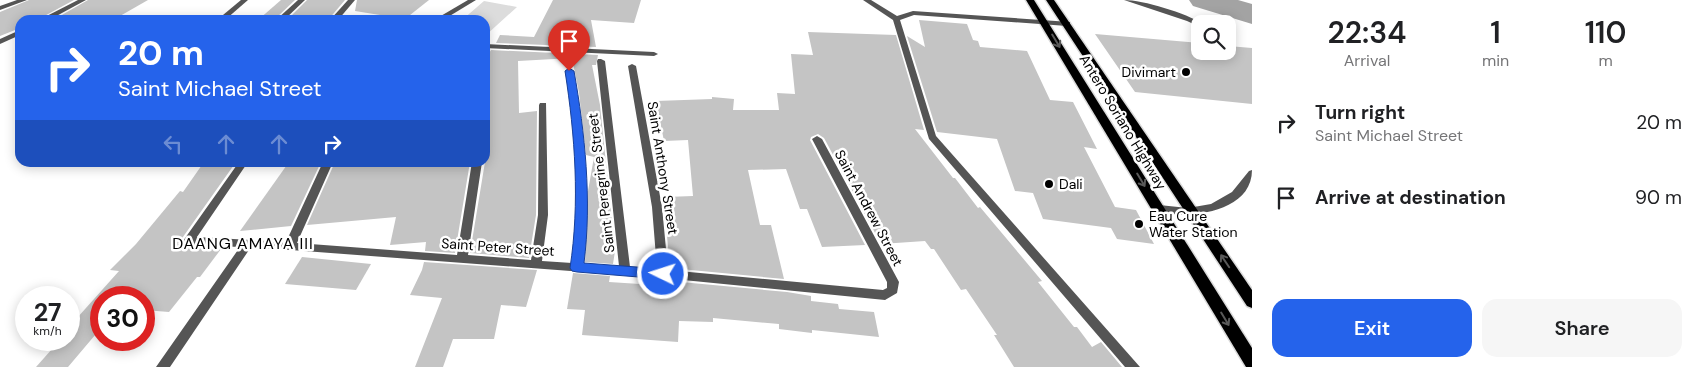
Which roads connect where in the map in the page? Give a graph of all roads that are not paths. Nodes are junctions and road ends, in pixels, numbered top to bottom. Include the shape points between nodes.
1 (24, 0) edge
2 (82, 0) edge
3 (245, 0) edge
4 (302, 0) edge
5 (352, 0) edge
6 (473, 0) edge
7 (866, 0) edge
8 (1030, 0) edge
9 (1050, 0) edge
10 (1127, 0) edge
11 (0, 8) edge
12 (53, 15) edge
13 (227, 15) edge
14 (286, 15) edge
15 (338, 15) edge
16 (447, 15) edge
17 (896, 18) junction
18 (1191, 20) edge
19 (1044, 22) junction
20 (1067, 24) junction
21 (15, 34) edge
22 (0, 42) edge
23 (490, 46) edge
24 (654, 54) dead end
25 (601, 61) dead end
26 (632, 66) dead end
27 (569, 71) dead end
28 (543, 105) dead end
29 (817, 140) dead end
30 (241, 167) edge
31 (326, 167) edge
32 (476, 167) edge
33 (1252, 172) edge
34 (1159, 209) junction
35 (1192, 213) junction
36 (248, 243) junction
37 (290, 246) junction
38 (462, 259) junction
39 (536, 265) junction
40 (577, 268) junction
41 (626, 272) junction
42 (663, 274) junction
43 (893, 290) joint
44 (1252, 302) edge
45 (1252, 362) edge
46 (163, 367) edge
47 (1133, 367) edge

1 - 11 street
2 - 12 street
3 - 13 street
4 - 14 street
5 - 15 street
6 - 16 street
7 - 17 street
8 - 19 main road, Antero Soriano Highway
9 - 20 main road, Antero Soriano Highway
10 - 18 street
17 - 19 street via 912,12
17 - 47 street via 932,137
19 - 20 street
19 -> 34 main road, Antero Soriano Highway
20 - 35 main road, Antero Soriano Highway
21 - 22 street
23 - 24 street
25 - 41 street, Saint Peregrine Street
26 - 42 street, Saint Anthony Street via 657,207
27 - 40 street via 577,116 580,169
28 - 39 street via 543,215
29 - 43 street, Saint Andrew Street via 874,244
30 - 36 street, Saint Peter Street via 189,241
31 - 37 street
32 - 38 street
33 - 35 street via 1234,196 1216,206
34 - 35 street
34 -> 45 main road, Antero Soriano Highway
44 -> 35 main road, Antero Soriano Highway
36 - 37 street, Saint Peter Street
36 - 46 street
37 - 38 street, Saint Peter Street
38 - 39 street, Saint Peter Street
39 - 40 street, Saint Peter Street
40 - 41 street, Saint Peter Street
41 - 42 street, Saint Peter Street
42 - 43 street, Saint Peter Street via 885,295

